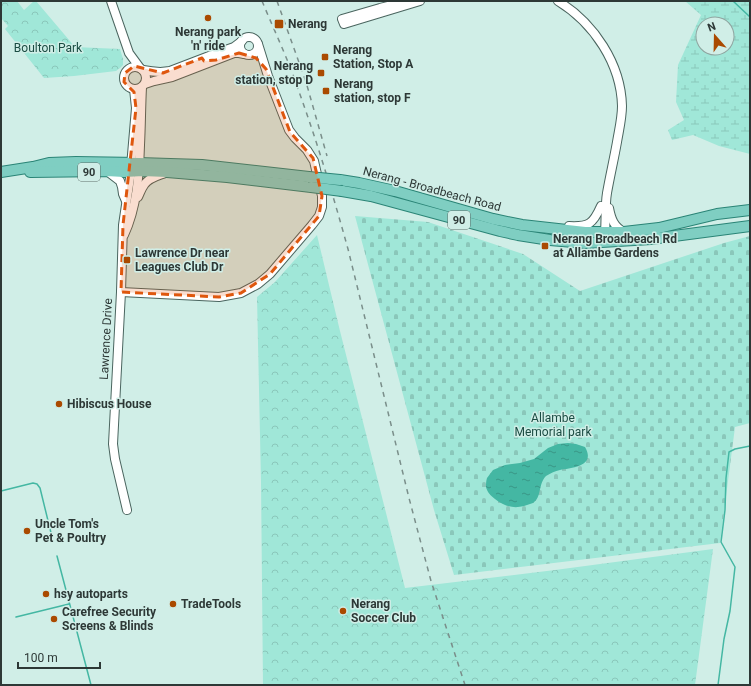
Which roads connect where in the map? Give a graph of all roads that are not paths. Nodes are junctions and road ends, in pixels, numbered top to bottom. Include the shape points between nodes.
1 (111, 1) edge
2 (408, 1) edge
3 (420, 1) edge
4 (558, 1) edge
5 (242, 42) junction
6 (258, 44) junction
7 (129, 53) junction
8 (247, 55) junction
9 (202, 58) junction
10 (219, 59) junction
11 (127, 69) junction
12 (142, 69) junction
13 (266, 69) junction
14 (143, 86) junction
15 (134, 90) junction
16 (618, 137) junction
17 (135, 168) junction
18 (5, 171) edge
19 (107, 172) junction
20 (167, 172) junction
21 (310, 182) junction
22 (607, 195) junction
23 (130, 202) junction
24 (601, 206) junction
25 (750, 210) edge
26 (522, 225) junction
27 (750, 226) edge
28 (602, 232) junction
29 (624, 232) junction
30 (121, 292) junction
31 (128, 510) dead end

1 - 7 street
2 - 3 street via 343,21
4 - 16 street via 581,18 594,33 615,70 622,105
5 - 6 street via 246,38 251,38
5 - 8 street via 241,49
5 - 9 street
6 - 8 street via 256,52
6 - 13 street
7 - 11 street
7 - 12 street
8 - 10 street via 235,53
8 - 13 street via 257,58
9 - 10 street via 205,61
9 - 12 street via 170,71 154,72
10 - 14 street
11 - 12 street via 134,66
11 - 15 street via 124,82
12 - 14 street via 146,76
13 - 30 street via 290,132 308,150 314,161 322,196 319,216 270,274 241,293 219,297
14 - 15 street
14 - 17 street
15 - 17 street
16 - 22 street
16 - 24 street via 606,176
17 - 18 main road, Nerang - Broadbeach Road / 90 via 76,162 49,163
17 - 19 main road, Nerang - Broadbeach Road / 90
17 - 20 main road, Nerang - Broadbeach Road / 90
17 - 21 main road, Nerang - Broadbeach Road / 90 via 202,165
17 - 23 street, Lawrence Drive
18 - 19 main road, Nerang - Broadbeach Road / 90
19 - 23 street via 120,181 123,194
20 - 21 main road, Nerang - Broadbeach Road / 90
20 - 23 street via 150,179 144,184 139,196
21 - 26 main road, Nerang - Broadbeach Road / 90, bridge via 340,180 364,184
21 - 27 main road, Nerang - Broadbeach Road / 90, bridge via 500,231 550,240 585,242 651,239
22 - 28 street
22 - 29 street via 614,223
23 - 30 street, Lawrence Drive via 128,227 122,240
24 - 26 street via 593,220 579,227
24 - 28 street
25 - 29 main road, Nerang - Broadbeach Road / 90 via 717,214 659,228
26 - 28 main road, Nerang - Broadbeach Road / 90
28 - 29 main road, Nerang - Broadbeach Road / 90
30 - 31 street, Lawrence Drive via 114,448

